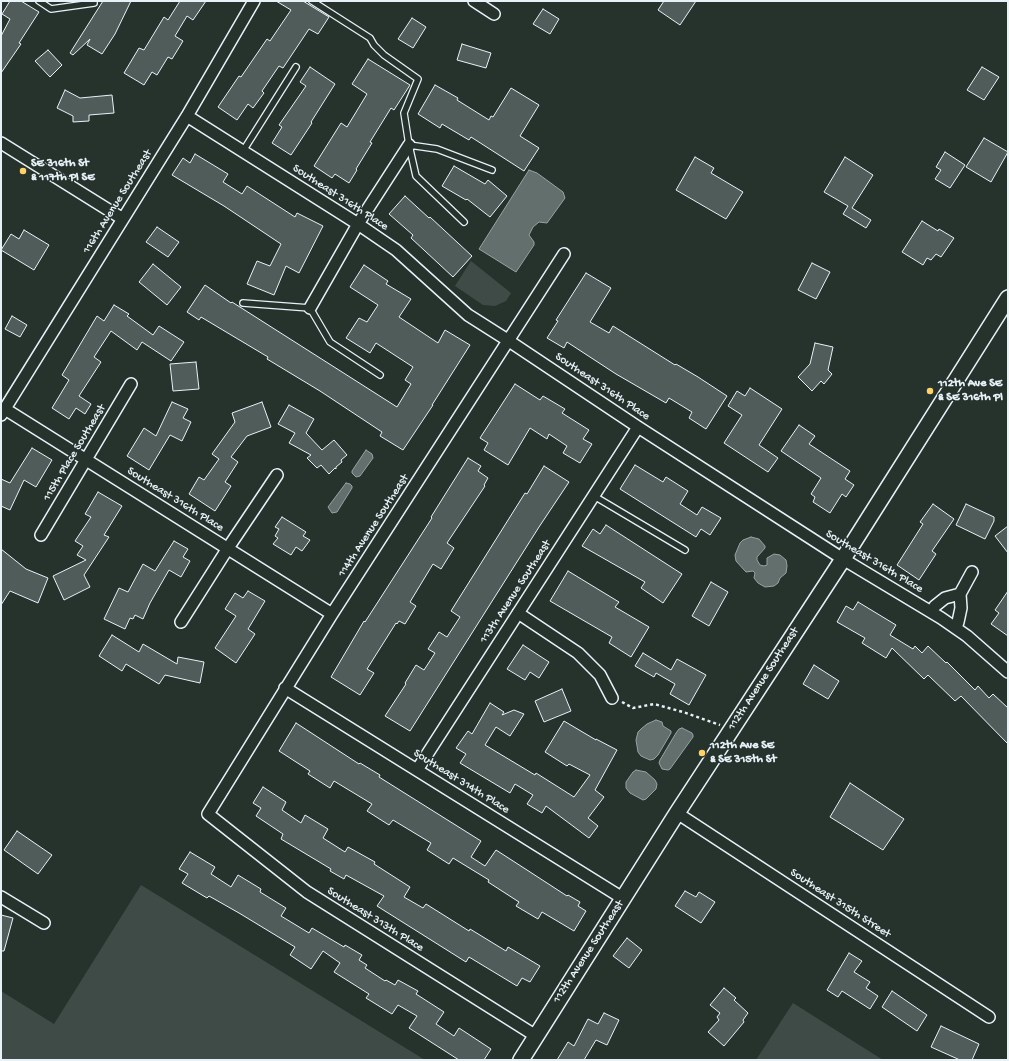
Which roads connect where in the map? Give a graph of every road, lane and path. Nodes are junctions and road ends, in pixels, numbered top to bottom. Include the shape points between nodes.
1 (39, 1) edge
2 (254, 1) edge
3 (312, 1) edge
4 (474, 1) edge
5 (94, 3) dead end
6 (494, 14) dead end
7 (296, 67) dead end
8 (187, 116) junction
9 (1, 143) edge
10 (409, 145) junction
11 (243, 151) junction
12 (492, 170) dead end
13 (123, 219) junction
14 (464, 222) dead end
15 (358, 224) junction
16 (564, 254) dead end
17 (1008, 298) edge
18 (243, 303) dead end
19 (310, 308) junction
20 (509, 341) junction
21 (380, 375) dead end
22 (131, 384) dead end
23 (3, 412) edge
24 (638, 427) junction
25 (85, 459) junction
26 (278, 475) dead end
27 (594, 496) junction
28 (41, 535) dead end
29 (228, 548) junction
30 (685, 550) dead end
31 (843, 559) junction
32 (972, 572) dead end
33 (960, 594) junction
34 (931, 612) junction
35 (518, 613) junction
36 (332, 614) junction
37 (182, 622) dead end
38 (956, 628) junction
39 (1008, 672) edge
40 (285, 688) junction
41 (612, 698) joint
42 (732, 728) junction
43 (417, 770) junction
44 (677, 813) junction
45 (208, 814) joint
46 (1, 897) edge
47 (624, 899) junction
48 (44, 923) dead end
49 (989, 1017) dead end
50 (536, 1036) junction
51 (521, 1060) edge

1 - 5 lane via 51,9
2 - 8 street, 116th Avenue Southeast
3 - 10 lane via 370,38 384,55 418,79 404,113
4 - 6 street
7 - 11 lane
8 - 11 street, Southeast 316th Place
8 - 13 street, 116th Avenue Southeast
9 - 13 street
10 - 12 lane via 437,149
10 - 14 lane via 416,176
10 - 15 street
11 - 15 street, Southeast 316th Place
13 - 23 street, 116th Avenue Southeast
15 - 19 street
15 - 20 street, Southeast 316th Place via 396,250 468,315
16 - 20 street, 114th Avenue Southeast
17 - 31 street, 112th Avenue Southeast
18 - 19 lane
19 - 21 lane via 330,342
20 - 24 street, Southeast 316th Place
20 - 36 street, 114th Avenue Southeast
22 - 25 street, 115th Place Southeast
23 - 25 street, Southeast 316th Place
24 - 27 street, 113th Avenue Southeast
24 - 31 street, Southeast 316th Place
25 - 28 street, 115th Place Southeast
25 - 29 street, Southeast 316th Place
26 - 29 street
27 - 30 lane
27 - 35 street, 113th Avenue Southeast
29 - 36 street, Southeast 316th Place
29 - 37 street
31 - 34 street, Southeast 316th Place
31 - 42 street, 112th Avenue Southeast
32 - 33 street
33 - 34 street via 945,598 934,606
33 - 38 street via 961,608
34 - 38 street, Southeast 316th Place
35 - 41 street via 578,653 600,674
35 - 43 street, 113th Avenue Southeast
36 - 40 street, 114th Avenue Southeast
38 - 39 street, Southeast 316th Place
40 - 43 street, Southeast 314th Place
40 - 45 street, 114th Avenue Southeast
41 - 42 path via 633,708 654,704
42 - 44 street, 112th Avenue Southeast
43 - 47 street, Southeast 314th Place
44 - 47 street, 112th Avenue Southeast
44 - 49 street, Southeast 315th Street
45 - 50 street, Southeast 313th Place via 307,892
46 - 48 street
47 - 50 street, 112th Avenue Southeast
50 - 51 street, 112th Avenue Southeast

